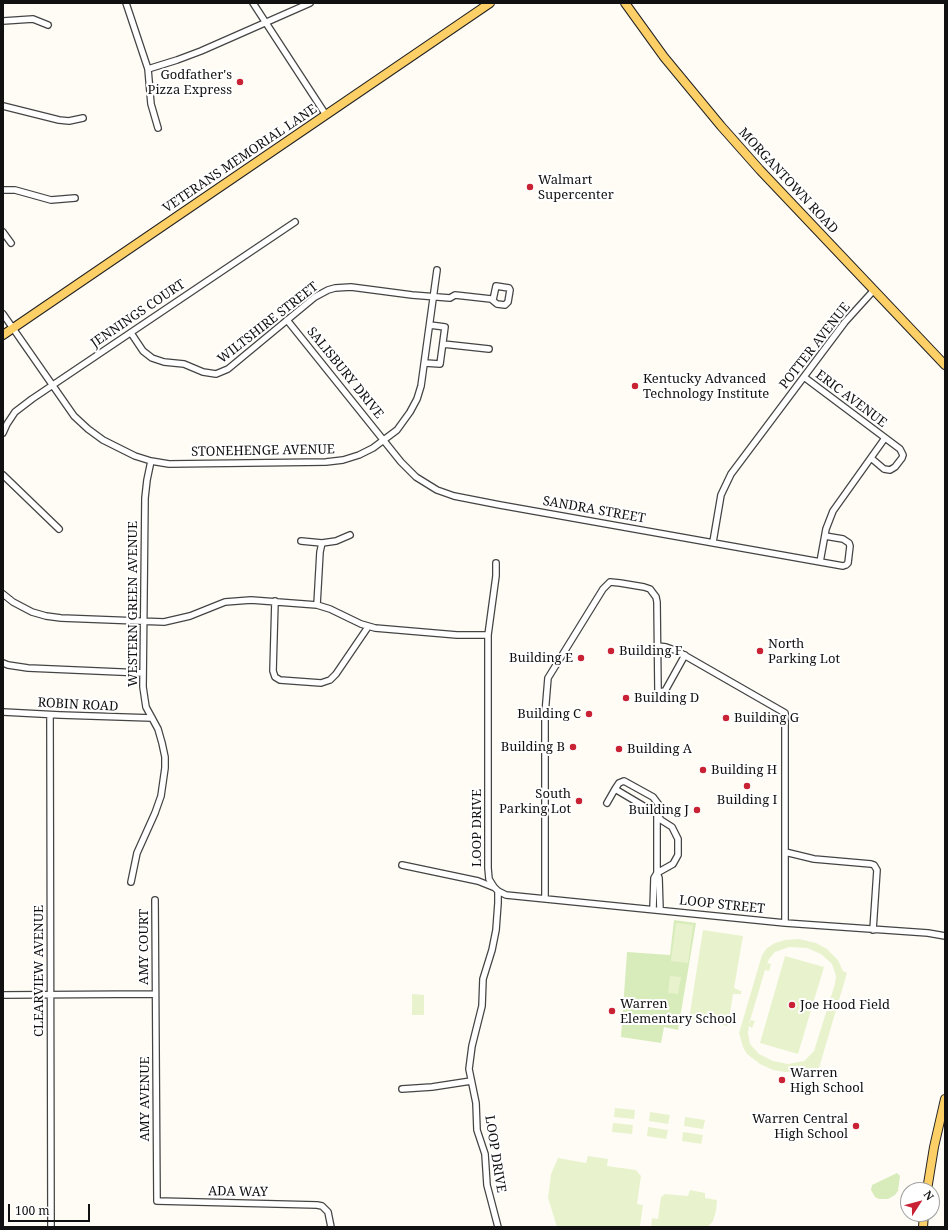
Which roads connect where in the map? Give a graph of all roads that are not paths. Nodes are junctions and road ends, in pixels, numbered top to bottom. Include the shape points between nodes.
1 (126, 3) edge
2 (253, 3) edge
3 (310, 3) edge
4 (490, 3) edge
5 (625, 3) edge
6 (3, 21) edge
7 (264, 22) junction
8 (48, 25) dead end
9 (148, 69) junction
10 (3, 106) edge
11 (326, 115) junction
12 (83, 118) dead end
13 (158, 128) dead end
14 (3, 190) edge
15 (75, 198) dead end
16 (295, 222) dead end
17 (3, 232) edge
18 (11, 243) dead end
19 (437, 270) dead end
20 (874, 290) junction
21 (434, 296) junction
22 (493, 300) dead end
23 (3, 314) edge
24 (287, 320) junction
25 (430, 325) junction
26 (13, 328) junction
27 (131, 333) junction
28 (3, 335) edge
29 (443, 344) junction
30 (489, 349) dead end
31 (425, 363) junction
32 (945, 366) edge
33 (804, 377) junction
34 (52, 385) junction
35 (3, 433) edge
36 (885, 438) junction
37 (385, 440) junction
38 (871, 458) junction
39 (151, 461) junction
40 (3, 475) edge
41 (59, 529) dead end
42 (350, 535) dead end
43 (825, 536) junction
44 (301, 541) dead end
45 (713, 542) junction
46 (322, 544) junction
47 (820, 562) junction
48 (496, 563) dead end
49 (3, 594) edge
50 (275, 601) junction
51 (317, 605) junction
52 (143, 622) junction
53 (368, 627) junction
54 (488, 635) junction
55 (658, 646) junction
56 (685, 655) junction
57 (3, 663) edge
58 (143, 673) junction
59 (3, 712) edge
60 (50, 715) junction
61 (152, 718) junction
62 (615, 789) junction
63 (607, 803) dead end
64 (657, 814) junction
65 (666, 823) junction
66 (657, 827) junction
67 (785, 852) junction
68 (402, 865) dead end
69 (657, 873) junction
70 (131, 882) dead end
71 (496, 889) junction
72 (545, 899) junction
73 (155, 900) dead end
74 (653, 909) junction
75 (660, 910) junction
76 (785, 923) junction
77 (873, 930) junction
78 (945, 936) edge
79 (155, 994) junction
80 (3, 995) edge
81 (50, 995) junction
82 (471, 1081) junction
83 (402, 1089) dead end
84 (945, 1101) edge
85 (928, 1182) edge
86 (159, 1201) joint
87 (51, 1227) edge
88 (331, 1227) edge
89 (498, 1227) edge

1 - 9 street
2 - 7 street
3 - 7 street
4 - 11 main road, VETERANS MEMORIAL LANE
5 - 20 main road, MORGANTOWN ROAD via 664,57 721,126
6 - 8 street via 33,19
7 - 9 street via 201,51
7 - 11 street
9 - 13 street
10 - 12 street via 59,120
11 - 26 main road, VETERANS MEMORIAL LANE
14 - 15 street via 15,190 51,200
16 - 27 street, JENNINGS COURT
17 - 18 street
19 - 21 street, STONEHENGE AVENUE
20 - 32 main road, MORGANTOWN ROAD
20 - 33 street, POTTER AVENUE via 845,322
21 - 22 street, WILTSHIRE STREET via 450,298 455,295
21 - 24 street, WILTSHIRE STREET via 355,287 335,288 315,297
21 - 25 street, STONEHENGE AVENUE
23 - 26 street, STONEHENGE AVENUE
24 - 27 street, WILTSHIRE STREET via 228,370 216,374 152,358
24 - 37 street, SALISBURY DRIVE
25 - 29 street via 445,327
25 - 31 street, STONEHENGE AVENUE
26 - 28 main road, VETERANS MEMORIAL LANE
26 - 34 street, STONEHENGE AVENUE
27 - 34 street, JENNINGS COURT
29 - 30 street
29 - 31 street via 440,364
31 - 37 street, STONEHENGE AVENUE via 420,392 414,406 402,425
33 - 36 street, ERIC AVENUE
33 - 45 street, POTTER AVENUE via 727,480 721,495
34 - 35 street, JENNINGS COURT via 15,412
34 - 39 street, STONEHENGE AVENUE via 74,416 88,429 118,448
36 - 38 street
36 - 38 street, ERIC AVENUE via 900,449 902,458 893,469 887,470
37 - 39 street, STONEHENGE AVENUE via 359,455 326,462 170,464
37 - 45 street, SANDRA STREET via 416,477 445,493
38 - 43 street via 833,512
39 - 52 street, WESTERN GREEN AVENUE via 145,498
40 - 41 street
42 - 46 street via 336,542
43 - 47 street
43 - 47 street, SANDRA STREET via 849,542 848,563 843,566
44 - 46 street
45 - 47 street, SANDRA STREET
46 - 51 street
48 - 54 street, LOOP DRIVE
49 - 52 street via 25,609 46,616
50 - 51 street
50 - 52 street via 225,602 177,620
50 - 53 street via 273,670 280,680 322,683 330,680
51 - 53 street
52 - 58 street, WESTERN GREEN AVENUE
53 - 54 street via 434,634
54 - 71 street, LOOP DRIVE via 488,868 489,879
55 - 56 street via 671,648
55 - 56 street via 659,692 665,691
55 - 72 street via 657,602 654,594 644,586 610,582 603,589 548,678 545,714
56 - 67 street via 785,713
57 - 58 street via 33,668
58 - 61 street, WESTERN GREEN AVENUE via 144,699
59 - 60 street, ROBIN ROAD
60 - 61 street, ROBIN ROAD
60 - 81 street, CLEARVIEW AVENUE
61 - 70 street, WESTERN GREEN AVENUE via 164,753 163,783 155,813 137,853
62 - 63 street
62 - 64 street
62 - 64 street via 622,781 628,782 656,800
64 - 65 street
64 - 66 street
65 - 66 street
65 - 69 street via 672,827 678,839 678,855 673,864
66 - 69 street
67 - 76 street
67 - 77 street via 814,859 874,865 877,870
68 - 71 street, LOOP STREET via 478,881
69 - 74 street via 654,878
69 - 75 street
71 - 72 street, LOOP STREET via 506,895
71 - 82 street, LOOP DRIVE via 496,930 483,979 482,1006 469,1069
72 - 74 street, LOOP STREET
73 - 79 street, AMY COURT
74 - 75 street, LOOP STREET
75 - 76 street, LOOP STREET
76 - 77 street, LOOP STREET
77 - 78 street, LOOP STREET
79 - 81 street
79 - 86 street, AMY AVENUE via 156,1201
80 - 81 street
81 - 87 street, CLEARVIEW AVENUE
82 - 83 street
82 - 89 street, LOOP DRIVE via 476,1101 478,1134 486,1158 487,1185
84 - 85 main road
86 - 88 street, ADA WAY via 317,1204 328,1212

